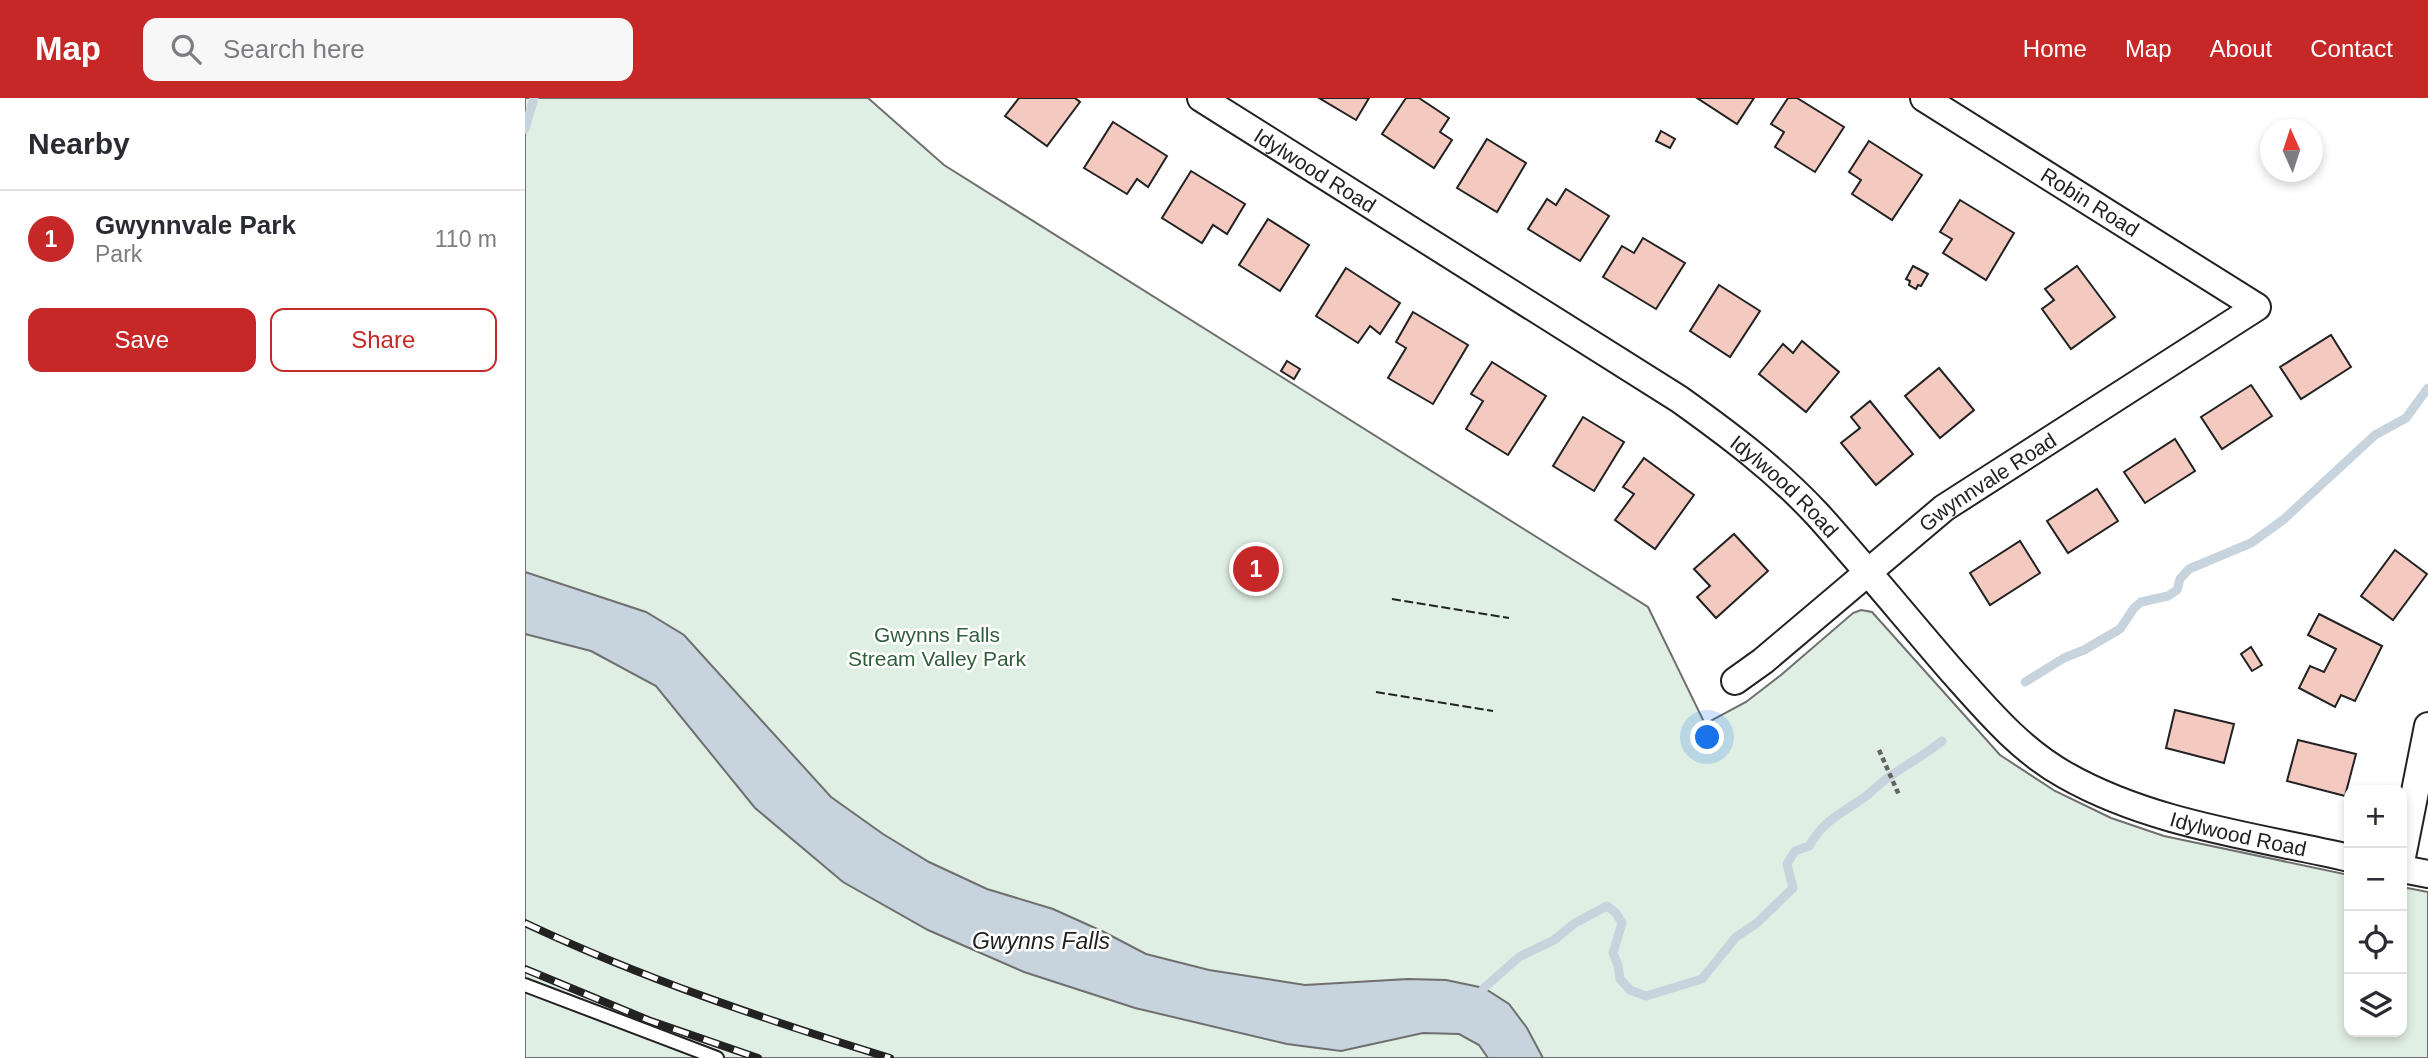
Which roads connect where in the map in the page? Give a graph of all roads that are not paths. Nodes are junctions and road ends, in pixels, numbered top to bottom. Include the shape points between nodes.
1 (1201, 98) edge
2 (1924, 98) edge
3 (2257, 307) joint
4 (1866, 573) junction
5 (1735, 681) dead end
6 (2428, 726) edge
7 (2404, 848) edge
8 (2344, 857) edge
9 (2407, 870) edge
10 (2428, 874) edge
11 (525, 985) edge
12 (717, 1058) edge

1 - 4 street, Idylwood Road via 1700,415 1775,472
2 - 3 street, Robin Road
3 - 4 street, Gwynnvale Road via 1944,508
4 - 5 street, Gwynnvale Road
4 - 8 street, Idylwood Road via 2019,743 2064,775 2152,814
6 - 7 street
9 - 10 street
11 - 12 lane

